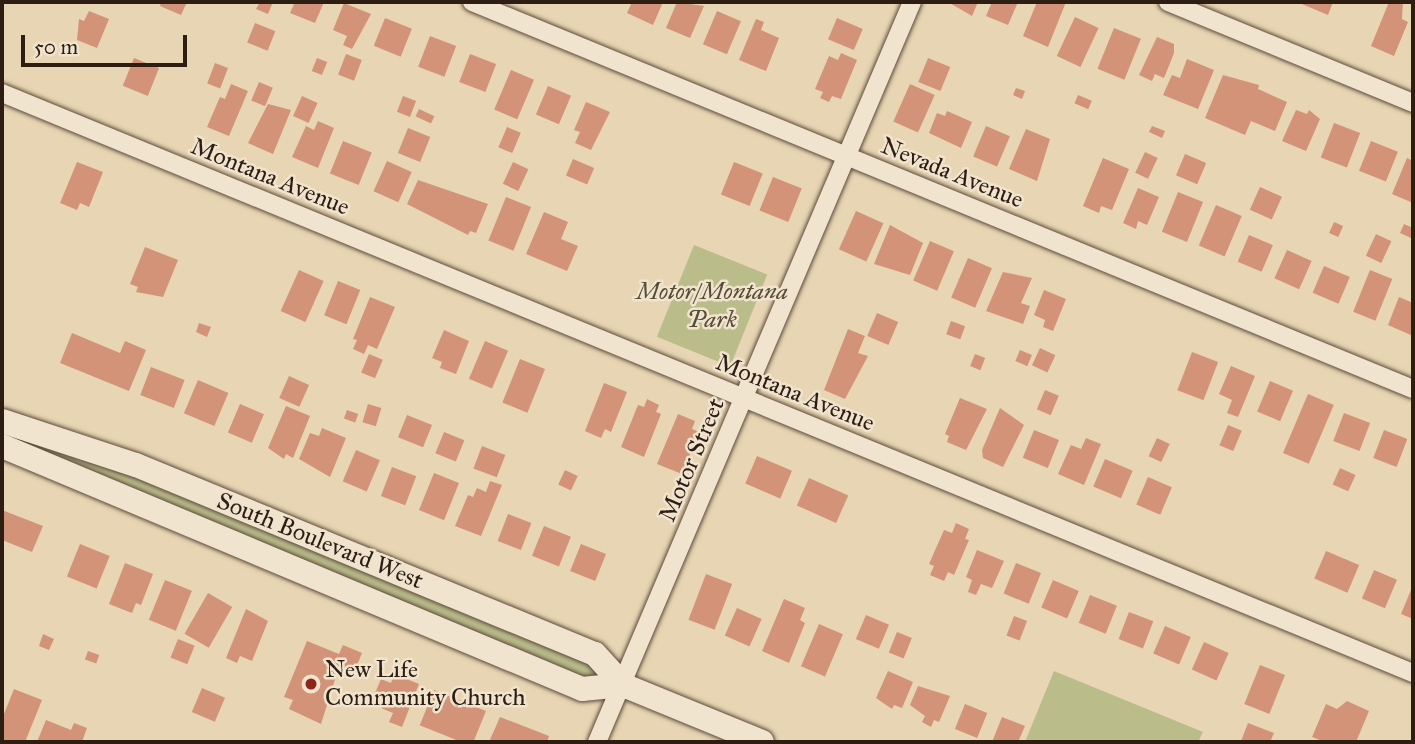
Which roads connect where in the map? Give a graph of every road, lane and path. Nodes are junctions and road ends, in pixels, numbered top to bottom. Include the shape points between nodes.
1 (472, 2) edge
2 (912, 2) edge
3 (1168, 2) edge
4 (2, 93) edge
5 (1413, 103) edge
6 (847, 156) junction
7 (1413, 389) edge
8 (744, 398) junction
9 (2, 421) edge
10 (2, 446) edge
11 (1413, 673) edge
12 (623, 685) junction
13 (597, 742) edge
14 (762, 742) edge

1 - 6 street, Nevada Avenue
2 - 6 street, Motor Street
3 - 5 street
4 - 8 street, Montana Avenue
6 - 7 street, Nevada Avenue
6 - 8 street, Motor Street
8 - 11 street, Montana Avenue
8 - 12 street, Motor Street
9 - 12 street, South Boulevard West via 136,465 595,654
10 - 12 street, South Boulevard West via 582,689
12 - 13 street, Motor Street
12 - 14 street, South Boulevard West

